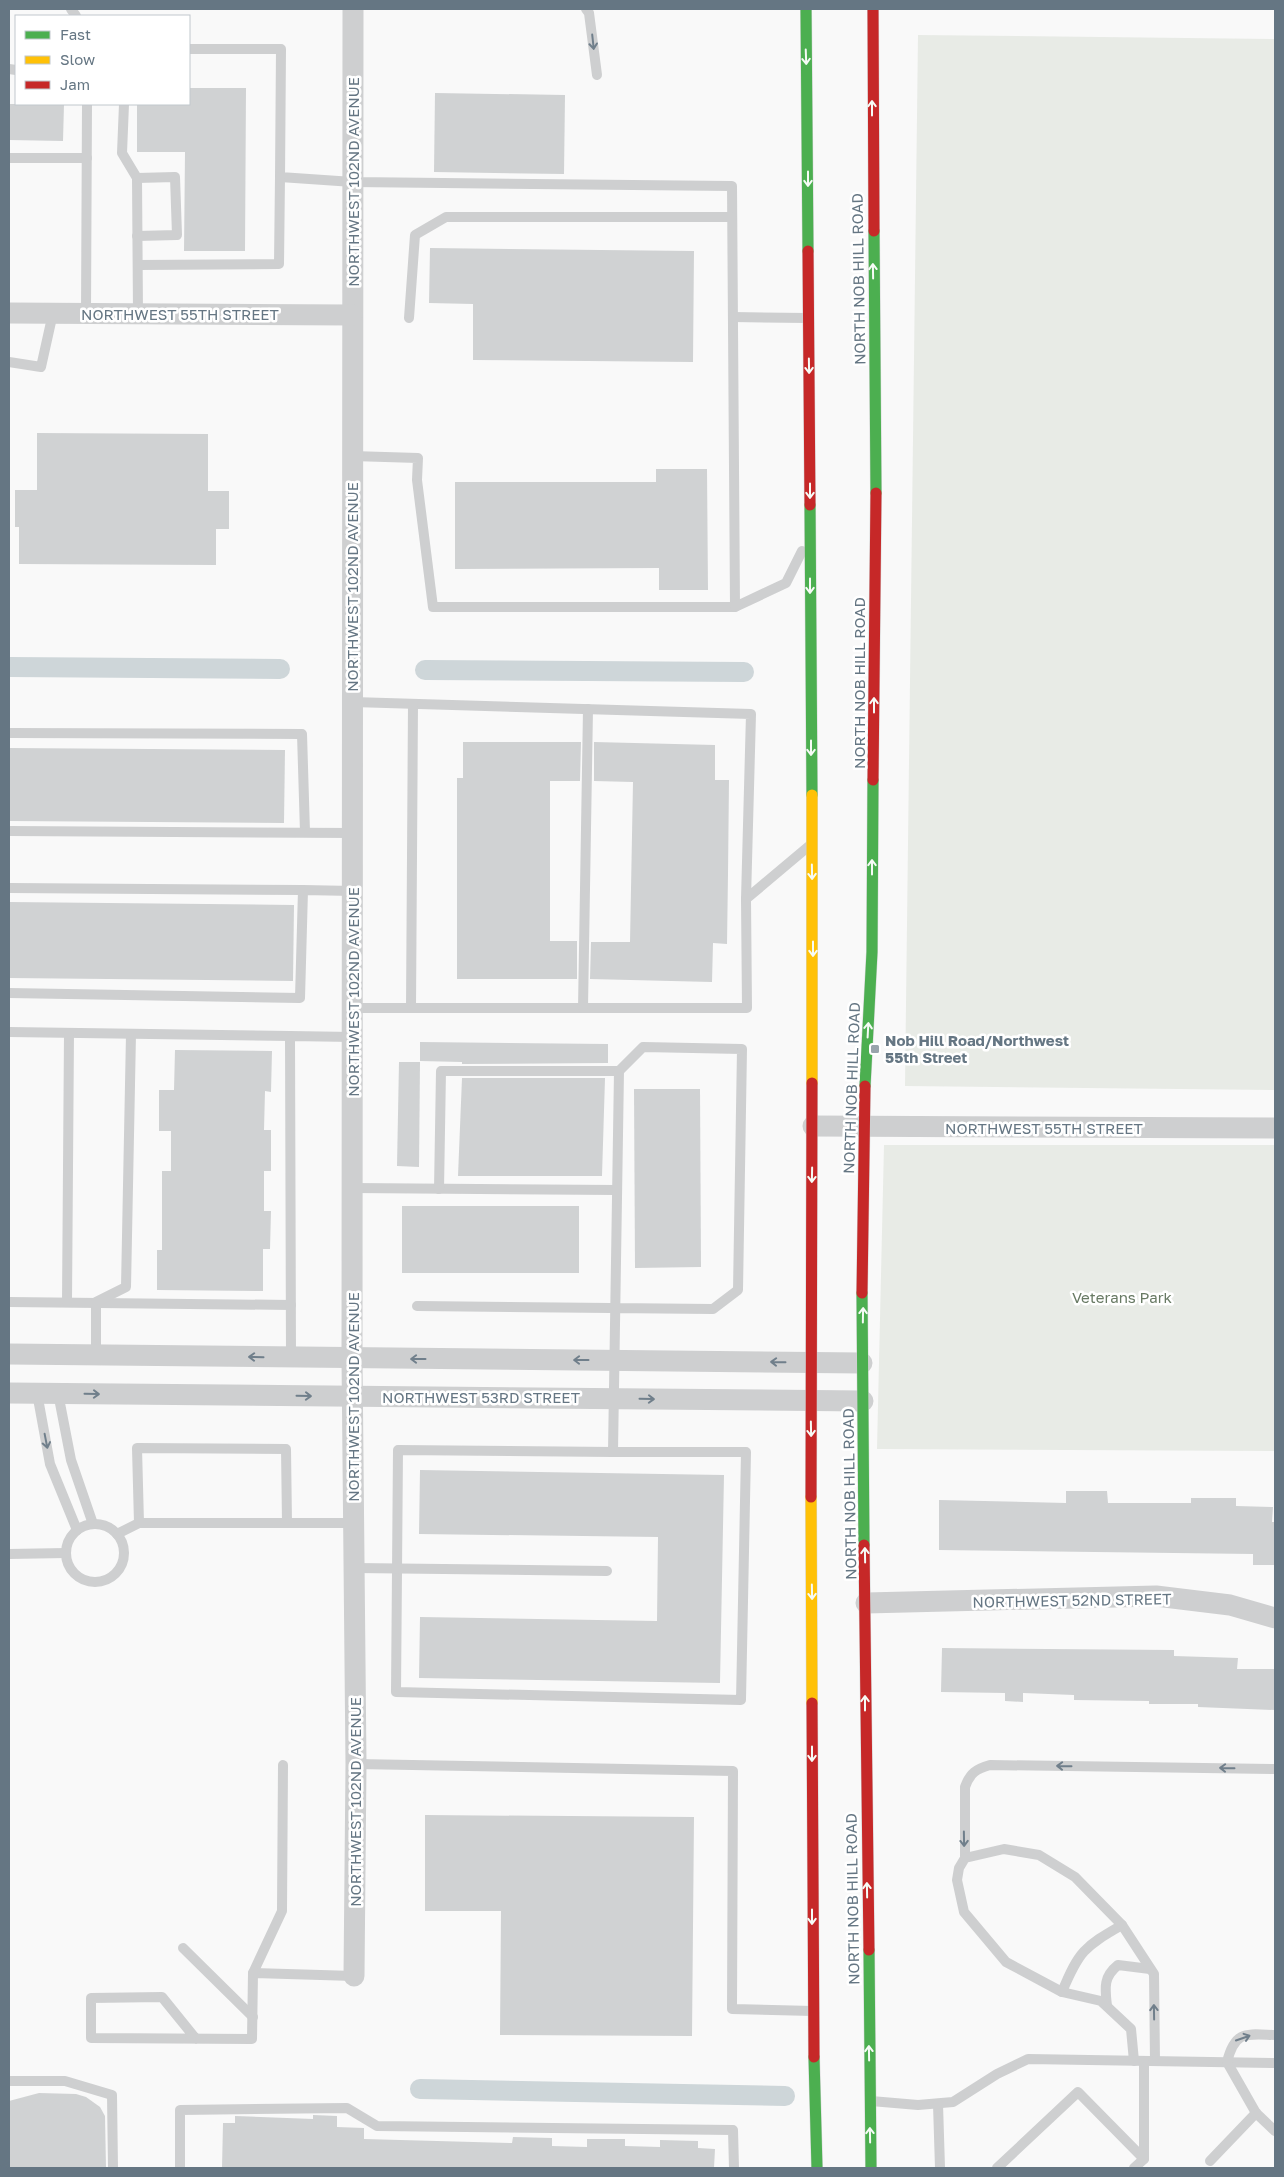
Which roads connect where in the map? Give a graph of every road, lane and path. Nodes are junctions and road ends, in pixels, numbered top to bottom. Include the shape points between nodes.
1 (354, 9) edge
2 (586, 9) edge
3 (806, 9) edge
4 (873, 9) edge
5 (190, 50) edge
6 (597, 76) dead end
7 (87, 105) edge
8 (124, 105) edge
9 (9, 158) edge
10 (87, 158) junction
11 (280, 177) junction
12 (137, 178) junction
13 (353, 182) junction
14 (732, 217) junction
15 (138, 236) junction
16 (138, 265) junction
17 (9, 313) edge
18 (53, 313) junction
19 (86, 313) junction
20 (138, 313) junction
21 (352, 315) junction
22 (733, 317) junction
23 (409, 318) dead end
24 (808, 318) junction
25 (9, 362) edge
26 (352, 456) junction
27 (810, 537) junction
28 (734, 607) junction
29 (353, 702) junction
30 (413, 704) junction
31 (588, 709) junction
32 (9, 732) edge
33 (9, 831) edge
34 (305, 832) junction
35 (353, 833) junction
36 (812, 843) junction
37 (9, 888) edge
38 (303, 890) junction
39 (353, 891) junction
40 (746, 899) junction
41 (9, 993) edge
42 (353, 1008) junction
43 (411, 1008) junction
44 (583, 1008) junction
45 (9, 1032) edge
46 (69, 1032) junction
47 (131, 1034) junction
48 (290, 1036) junction
49 (353, 1036) junction
50 (619, 1071) junction
51 (813, 1126) junction
52 (863, 1127) junction
53 (1275, 1128) edge
54 (353, 1188) junction
55 (439, 1189) junction
56 (618, 1190) junction
57 (9, 1302) edge
58 (67, 1302) junction
59 (96, 1302) junction
60 (291, 1305) junction
61 (417, 1306) dead end
62 (616, 1308) junction
63 (9, 1354) edge
64 (96, 1355) junction
65 (291, 1357) junction
66 (352, 1358) junction
67 (615, 1360) junction
68 (810, 1363) junction
69 (862, 1364) junction
70 (9, 1392) edge
71 (48, 1393) junction
72 (353, 1396) junction
73 (614, 1398) junction
74 (810, 1400) junction
75 (863, 1401) junction
76 (613, 1452) junction
77 (139, 1523) junction
78 (287, 1523) junction
79 (354, 1523) junction
80 (93, 1524) junction
81 (77, 1530) junction
82 (117, 1534) junction
83 (66, 1553) junction
84 (10, 1555) edge
85 (355, 1568) junction
86 (397, 1569) junction
87 (607, 1571) dead end
88 (866, 1603) junction
89 (1275, 1618) edge
90 (356, 1764) junction
91 (283, 1765) dead end
92 (1275, 1769) edge
93 (964, 1858) junction
94 (1122, 1925) junction
95 (183, 1948) dead end
96 (1150, 1969) junction
97 (253, 1973) junction
98 (354, 1976) joint
99 (1062, 1992) junction
100 (1107, 2006) junction
101 (812, 2011) junction
102 (253, 2017) junction
103 (1275, 2035) edge
104 (196, 2039) junction
105 (1145, 2061) junction
106 (1227, 2062) junction
107 (1275, 2063) edge
108 (9, 2081) edge
109 (870, 2101) junction
110 (938, 2104) junction
111 (1256, 2113) junction
112 (1275, 2131) edge
113 (1144, 2159) junction
114 (1210, 2161) dead end
115 (113, 2168) edge
116 (180, 2168) edge
117 (734, 2168) edge
118 (817, 2168) edge
119 (870, 2168) edge
120 (940, 2168) edge
121 (997, 2168) edge
122 (1134, 2168) edge

1 - 13 street, NORTHWEST 102ND AVENUE
2 -> 6 lane
3 -> 24 main road
52 -> 4 main road, NORTH NOB HILL ROAD via 872,923 876,483
5 - 11 lane via 281,48
7 - 10 lane
8 - 12 lane via 122,152
9 - 10 lane
10 - 19 lane
11 - 13 lane
11 - 16 lane via 279,264
12 - 15 lane
12 - 15 lane via 174,176 177,235
13 - 14 lane via 732,186
13 - 21 street, NORTHWEST 102ND AVENUE
14 - 22 lane
14 - 23 lane via 446,217 415,235
15 - 16 lane
16 - 20 lane
17 - 18 street, NORTHWEST 55TH STREET
18 - 19 street, NORTHWEST 55TH STREET
18 - 25 lane via 41,367
19 - 20 street, NORTHWEST 55TH STREET
20 - 21 street, NORTHWEST 55TH STREET
21 - 26 street, NORTHWEST 102ND AVENUE
22 - 24 lane
22 - 28 lane
24 -> 27 main road
26 - 28 lane via 418,458 417,480 433,606
26 - 29 street, NORTHWEST 102ND AVENUE
27 - 28 lane via 786,583
27 -> 36 main road
29 - 30 lane
29 - 35 street, NORTHWEST 102ND AVENUE
30 - 31 lane
30 - 43 lane
31 - 40 lane via 751,714
31 - 44 lane
32 - 34 lane via 302,734
33 - 34 lane
34 - 35 lane
35 - 39 street, NORTHWEST 102ND AVENUE
36 - 40 lane
36 -> 51 main road
37 - 38 lane
38 - 39 lane
38 - 41 lane via 300,998
39 - 42 street, NORTHWEST 102ND AVENUE
40 - 44 lane via 747,1008
42 - 43 lane
42 - 49 street, NORTHWEST 102ND AVENUE
43 - 44 lane
45 - 46 lane
46 - 47 lane
46 - 58 lane
47 - 48 lane
47 - 59 lane via 126,1287
48 - 49 lane
48 - 60 lane
49 - 54 street, NORTHWEST 102ND AVENUE
50 - 55 lane via 441,1071
50 - 56 lane
50 - 62 lane via 643,1047 742,1049 738,1290 713,1309
51 - 52 street, NORTHWEST 55TH STREET
51 -> 68 main road
52 - 53 street, NORTHWEST 55TH STREET
69 -> 52 main road, NORTH NOB HILL ROAD
54 - 55 lane
54 - 66 street, NORTHWEST 102ND AVENUE
55 - 56 lane
56 - 62 lane
57 - 58 lane
58 - 59 lane
59 - 60 lane
59 - 64 lane
60 - 65 lane
61 - 62 lane
62 - 67 lane
63 - 64 street
65 -> 64 street
65 - 66 street
67 -> 66 street
66 - 72 street, NORTHWEST 102ND AVENUE
68 -> 67 street
67 - 73 lane
68 - 69 street
68 - 74 main road
69 - 75 main road, NORTH NOB HILL ROAD
70 - 71 street, NORTHWEST 53RD STREET
71 -> 72 street, NORTHWEST 53RD STREET
71 - 80 lane
71 -> 81 lane via 50,1464
72 - 73 street, NORTHWEST 53RD STREET
72 - 79 street, NORTHWEST 102ND AVENUE
73 -> 74 street, NORTHWEST 53RD STREET
73 - 76 lane
74 - 75 street, NORTHWEST 53RD STREET
74 -> 101 main road
88 -> 75 main road, NORTH NOB HILL ROAD
76 - 86 lane via 398,1450
76 - 86 lane via 746,1452 741,1700 396,1692
77 - 78 lane
77 - 78 lane via 137,1448 286,1449
77 - 82 lane
78 - 79 lane
79 - 85 street, NORTHWEST 102ND AVENUE
80 - 81 lane
80 - 82 lane via 110,1528
81 - 83 lane
82 - 83 lane via 124,1550 124,1560 106,1580 96,1582 79,1577 72,1570
83 - 84 lane
85 - 86 lane
85 - 90 street, NORTHWEST 102ND AVENUE
86 - 87 lane
88 - 89 street, NORTHWEST 52ND STREET via 1156,1596 1230,1605
109 -> 88 main road, NORTH NOB HILL ROAD
90 - 98 street, NORTHWEST 102ND AVENUE
90 - 101 lane via 733,1770 732,2009
91 - 97 lane via 282,1911
92 -> 93 lane via 983,1767 969,1776 965,1787
93 - 94 lane via 1004,1849 1039,1855 1075,1877
93 - 99 lane via 956,1880 964,1912 1006,1962
94 - 96 lane
94 - 99 lane via 1085,1948 1072,1967
95 - 102 lane
96 - 100 lane via 1118,1965 1109,1972 1105,1981
105 -> 96 lane via 1154,1974
97 - 98 lane
97 - 102 lane
99 - 100 lane via 1101,2001
100 - 105 lane via 1131,2029
101 - 118 main road
102 - 104 lane via 252,2039
106 -> 103 lane via 1235,2040 1253,2035
104 - 104 lane via 90,2038 91,1998 162,1997
105 - 106 lane
105 - 110 lane via 1028,2059 988,2079 953,2102
105 - 113 lane
106 - 107 lane
106 - 111 lane
108 - 115 lane via 65,2082 112,2095
109 - 110 lane
119 -> 109 main road, NORTH NOB HILL ROAD
110 - 120 lane
111 - 112 lane
111 - 114 lane
113 - 121 lane via 1078,2092
113 - 122 lane
116 - 117 lane via 180,2110 347,2108 377,2126 733,2130

